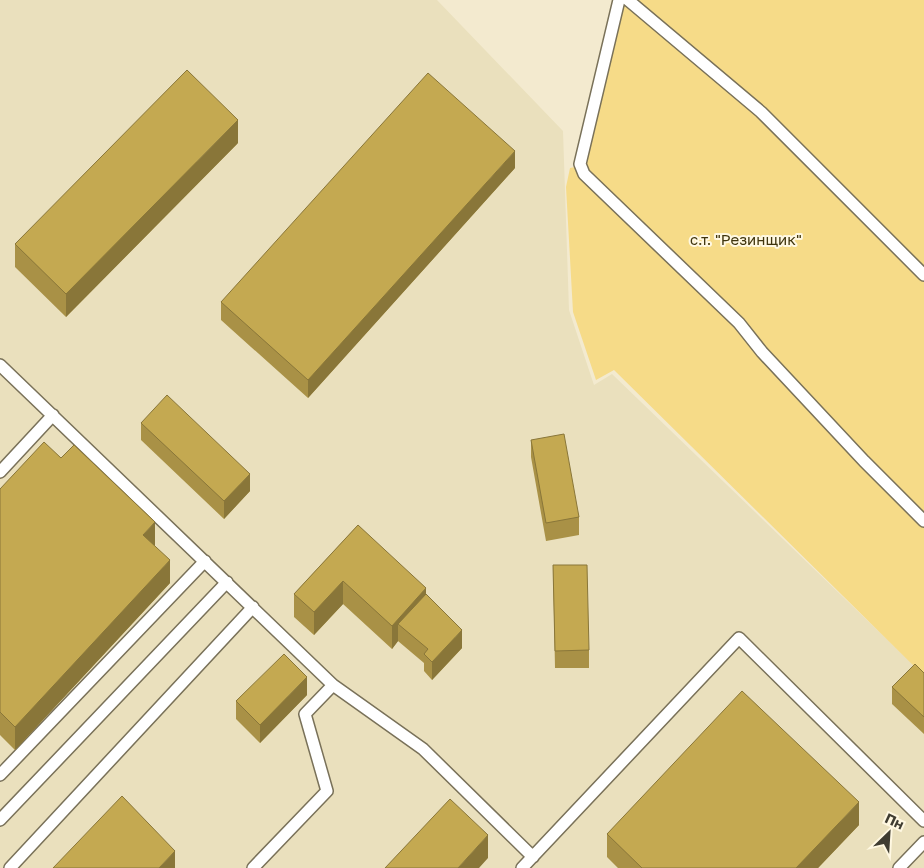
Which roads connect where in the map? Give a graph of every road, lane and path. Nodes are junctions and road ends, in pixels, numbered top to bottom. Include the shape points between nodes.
1 (619, 0) edge
2 (628, 0) edge
3 (924, 275) edge
4 (0, 365) edge
5 (53, 415) junction
6 (0, 472) edge
7 (924, 520) edge
8 (205, 561) junction
9 (227, 582) junction
10 (253, 606) junction
11 (333, 685) junction
12 (0, 775) edge
13 (0, 820) edge
14 (924, 821) edge
15 (924, 842) edge
16 (534, 856) junction
17 (10, 868) edge
18 (254, 868) edge
19 (522, 868) edge
20 (898, 868) edge

1 - 7 lane via 580,164 584,174 739,323 864,461
2 - 3 lane via 761,112
4 - 5 lane
5 - 6 lane
5 - 8 lane
8 - 9 lane
8 - 12 lane
9 - 10 lane
9 - 13 lane
10 - 11 lane
10 - 17 lane
11 - 16 lane via 423,749
11 - 18 lane via 305,714 327,791
14 - 16 lane via 739,638
15 - 20 lane
16 - 19 lane

